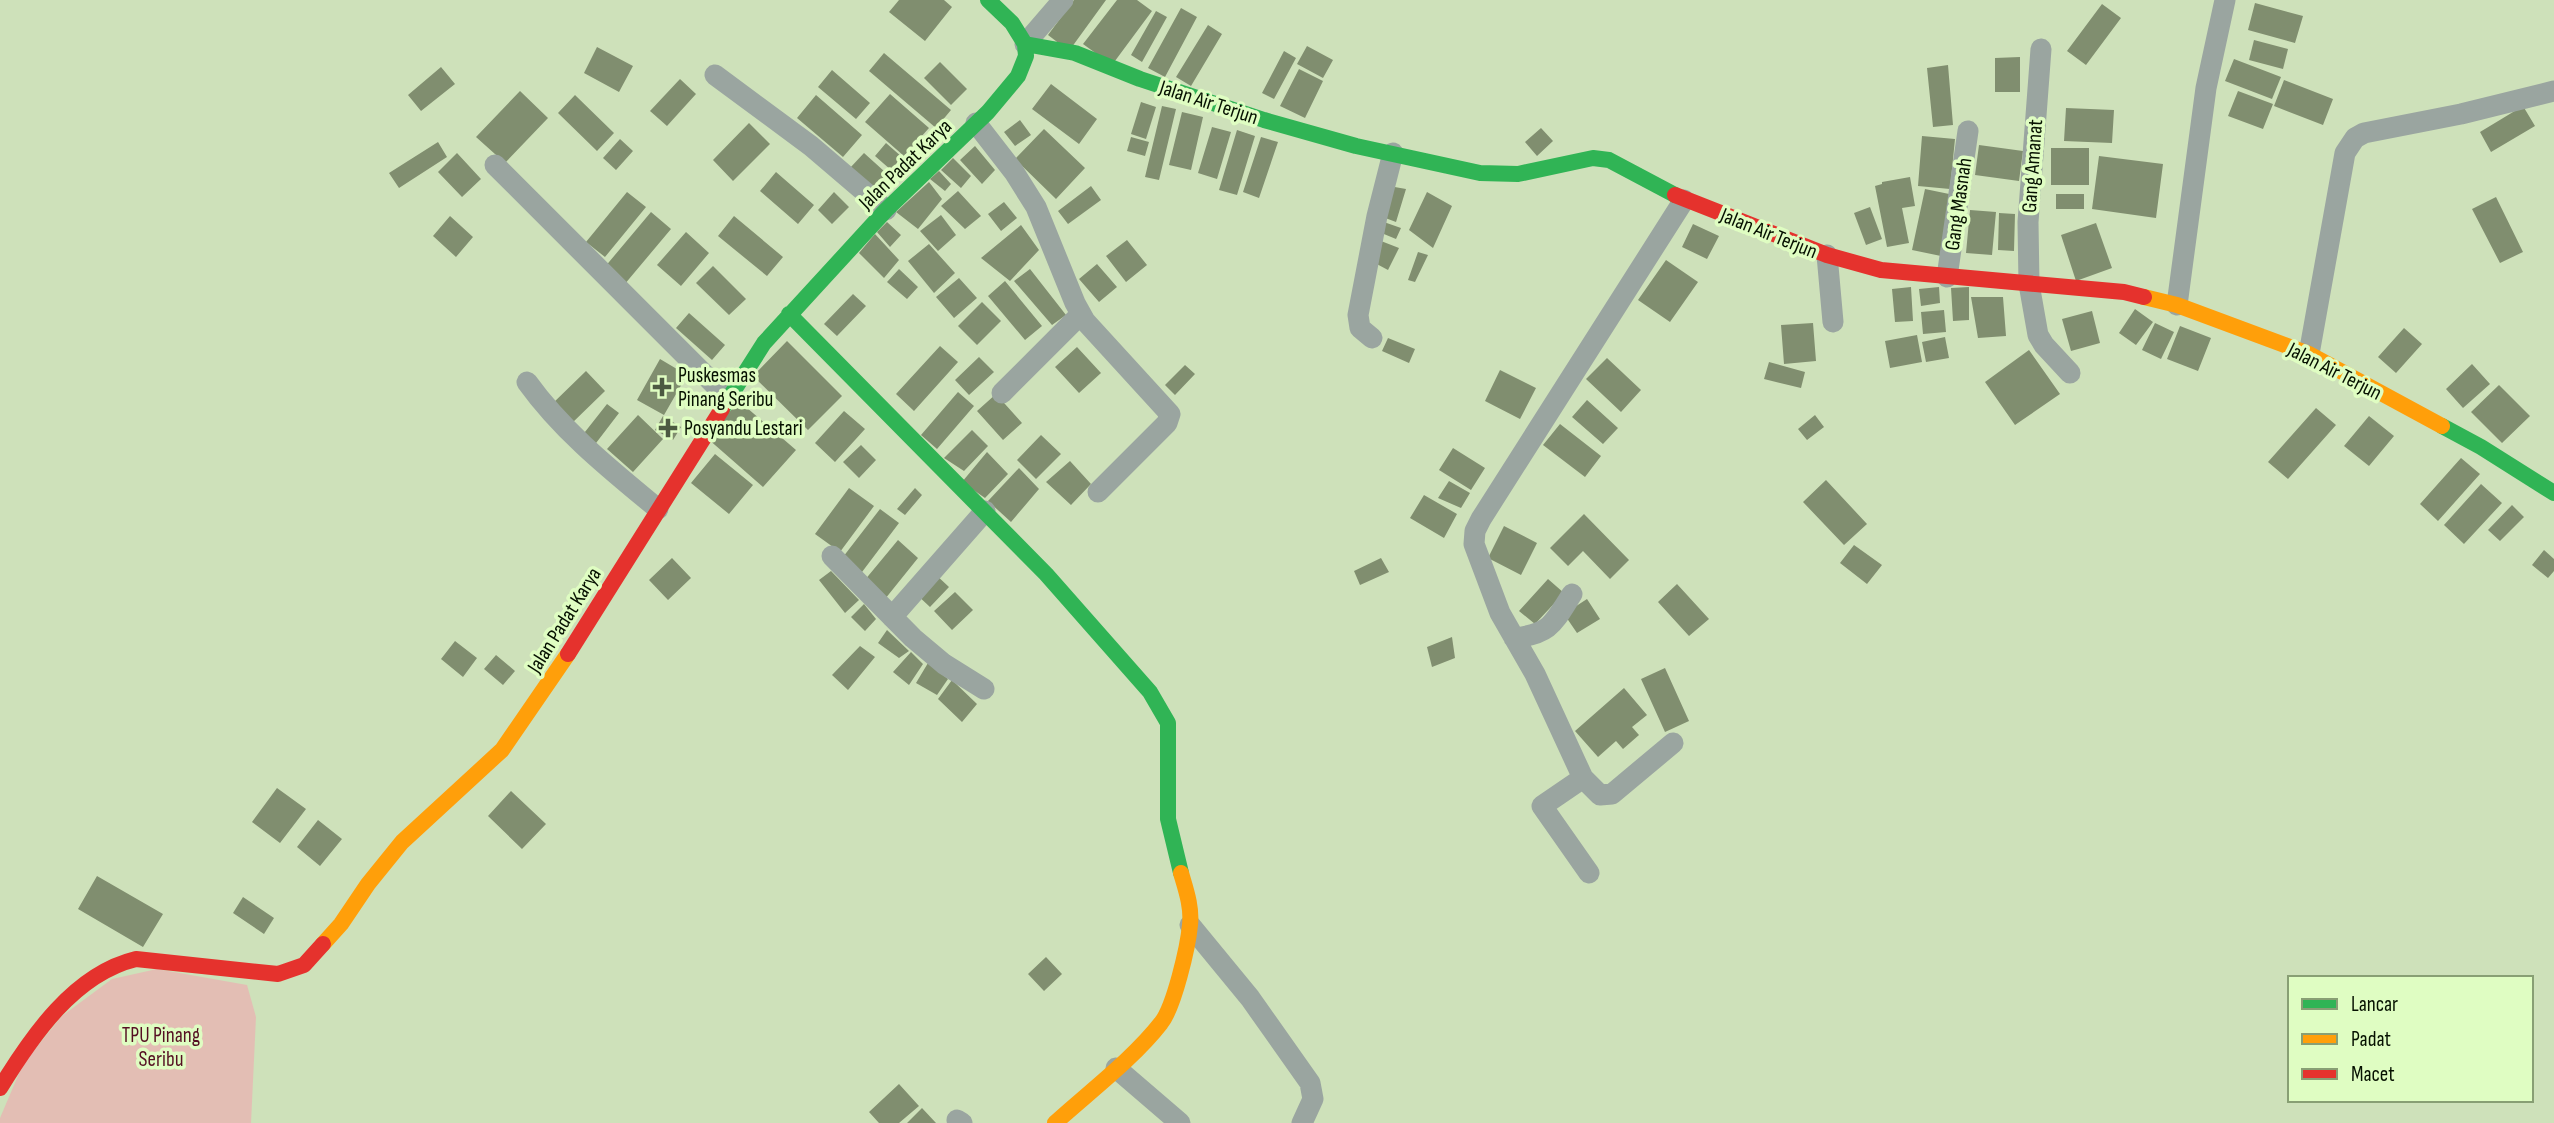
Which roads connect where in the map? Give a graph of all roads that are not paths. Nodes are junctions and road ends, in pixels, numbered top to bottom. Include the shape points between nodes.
1 (988, 0) edge
2 (1063, 0) edge
3 (2225, 0) edge
4 (1025, 44) junction
5 (2041, 48) dead end
6 (715, 75) dead end
7 (2554, 91) edge
8 (976, 123) junction
9 (1968, 131) dead end
10 (1393, 153) junction
11 (495, 165) dead end
12 (1684, 200) junction
13 (886, 210) junction
14 (1827, 256) junction
15 (1947, 277) junction
16 (2029, 284) junction
17 (2177, 305) junction
18 (1081, 313) junction
19 (789, 314) junction
20 (1833, 321) dead end
21 (1372, 338) dead end
22 (2309, 354) junction
23 (2070, 373) dead end
24 (527, 382) dead end
25 (1002, 393) dead end
26 (728, 398) junction
27 (1098, 492) dead end
28 (2554, 493) edge
29 (658, 509) junction
30 (985, 511) junction
31 (832, 556) dead end
32 (1572, 594) dead end
33 (892, 617) junction
34 (1514, 638) junction
35 (984, 689) dead end
36 (1672, 743) dead end
37 (1583, 778) junction
38 (1589, 873) dead end
39 (1189, 925) junction
40 (1116, 1068) junction
41 (0, 1088) edge
42 (1055, 1123) edge
43 (1180, 1123) edge
44 (1302, 1123) edge

1 - 4 street via 1012,23
2 - 4 street
3 - 17 street via 2206,88
4 - 8 street, Jalan Padat Karya via 1026,56 1018,76
4 - 10 street, Jalan Air Terjun via 1075,53 1264,120
5 - 16 street, Gang Amanat via 2028,222
6 - 13 street via 811,146
7 - 22 street via 2355,138 2345,153
8 - 13 street, Jalan Padat Karya
8 - 18 street via 1036,207
9 - 15 street, Gang Masnah
10 - 12 street, Jalan Air Terjun via 1480,173 1507,174 1601,159
10 - 21 street via 1358,315 1359,326
11 - 26 street
12 - 14 street, Jalan Air Terjun
12 - 34 street via 1475,531 1477,558
13 - 19 street, Jalan Padat Karya
14 - 15 street, Jalan Air Terjun via 1881,270
14 - 20 street
15 - 16 street, Jalan Air Terjun
16 - 17 street, Jalan Air Terjun via 2124,292
16 - 23 street, Gang Amanat via 2038,335
17 - 22 street, Jalan Air Terjun
18 - 25 street
18 - 27 street via 1170,414
19 - 26 street, Jalan Padat Karya
19 - 30 street
22 - 28 street, Jalan Air Terjun via 2481,447
24 - 29 street via 583,445
26 - 29 street, Jalan Padat Karya
29 - 41 street, Jalan Padat Karya via 553,678 502,750 402,842 304,965 278,974 136,960 115,963 88,980 50,1020
30 - 33 street
30 - 39 street via 1098,630 1165,716 1170,730 1168,819 1189,900
31 - 33 street
32 - 34 street via 1542,632
33 - 35 street via 944,664
34 - 37 street
36 - 37 street via 1612,794 1600,795
37 - 38 street via 1542,806
39 - 40 street via 1166,1014
39 - 44 street via 1251,998 1310,1083 1313,1099
40 - 42 street
40 - 43 street

